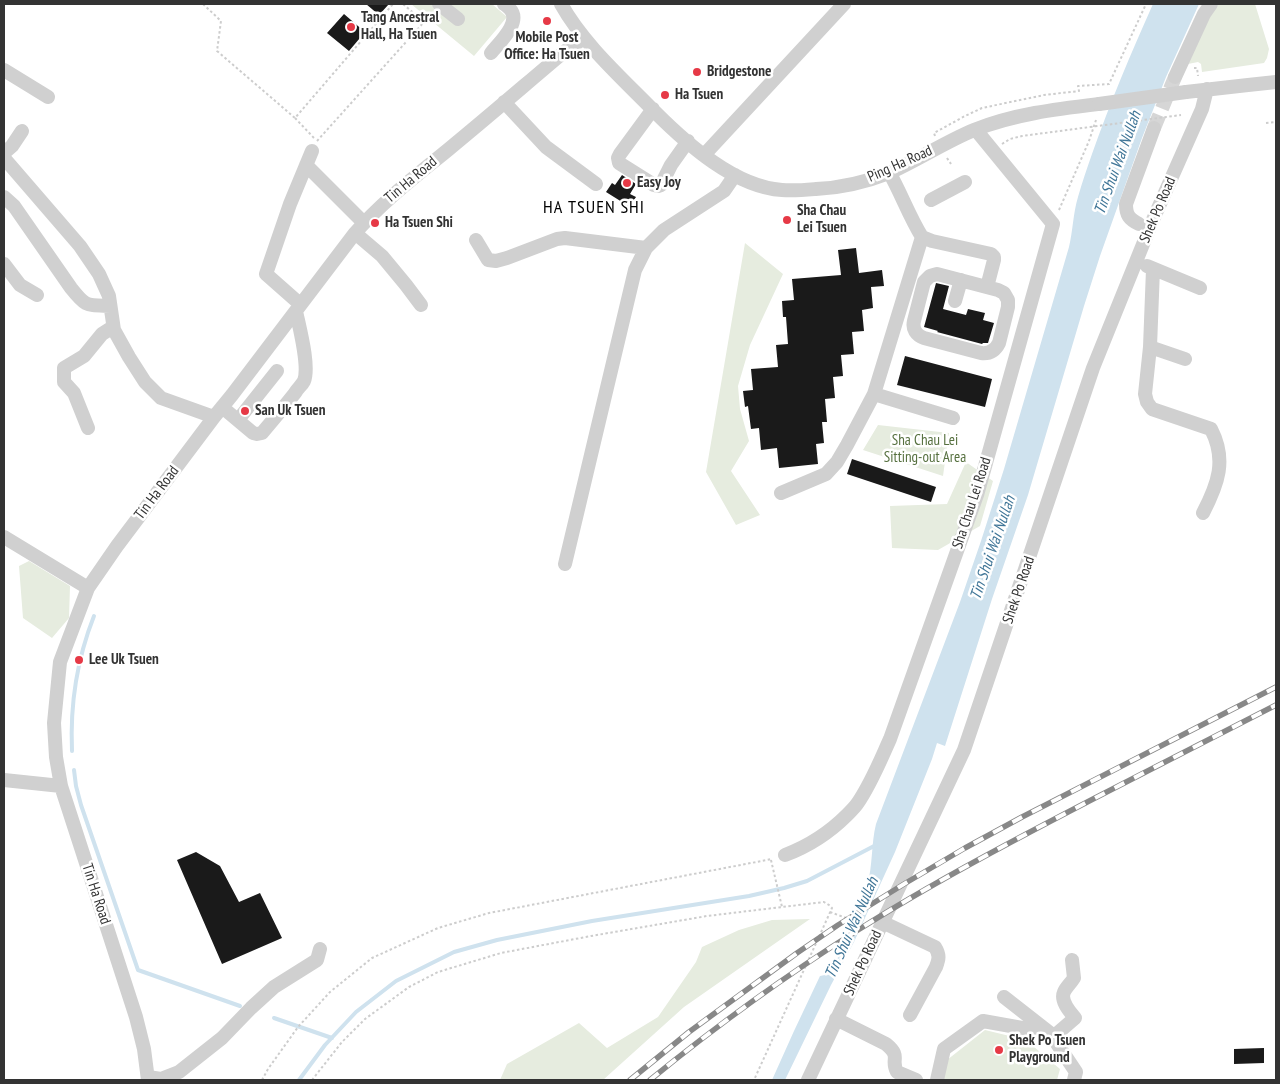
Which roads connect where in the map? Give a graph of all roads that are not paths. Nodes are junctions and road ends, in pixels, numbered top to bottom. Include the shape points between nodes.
1 (438, 4) edge
2 (504, 4) edge
3 (561, 4) edge
4 (844, 4) edge
5 (1212, 4) edge
6 (458, 19) dead end
7 (584, 38) junction
8 (491, 53) dead end
9 (4, 70) edge
10 (1175, 77) tunnel mouth
11 (1276, 82) edge
12 (1207, 89) junction
13 (48, 97) dead end
14 (504, 102) junction
15 (652, 109) junction
16 (1154, 128) tunnel mouth
17 (976, 130) junction
18 (22, 131) dead end
19 (688, 141) junction
20 (314, 146) road end
21 (4, 153) edge
22 (704, 155) junction
23 (4, 158) edge
24 (306, 165) junction
25 (889, 172) junction
26 (735, 175) junction
27 (965, 182) dead end
28 (596, 184) dead end
29 (4, 197) edge
30 (931, 200) dead end
31 (1139, 224) dead end
32 (360, 228) junction
33 (922, 236) junction
34 (476, 240) dead end
35 (646, 248) junction
36 (1137, 261) junction
37 (4, 264) edge
38 (1153, 269) junction
39 (961, 280) junction
40 (987, 287) junction
41 (1200, 288) dead end
42 (37, 295) dead end
43 (955, 301) dead end
44 (421, 305) dead end
45 (110, 306) junction
46 (298, 307) junction
47 (113, 327) junction
48 (1150, 347) junction
49 (1185, 360) dead end
50 (277, 371) dead end
51 (874, 394) junction
52 (218, 412) junction
53 (953, 418) dead end
54 (238, 420) junction
55 (88, 428) dead end
56 (780, 493) dead end
57 (1203, 513) dead end
58 (4, 537) edge
59 (565, 564) dead end
60 (88, 588) junction
61 (4, 780) edge
62 (61, 786) junction
63 (785, 854) road end
64 (880, 926) junction
65 (320, 949) dead end
66 (1072, 960) dead end
67 (1004, 997) dead end
68 (910, 1015) dead end
69 (836, 1019) junction
70 (1052, 1035) junction
71 (148, 1078) edge
72 (808, 1080) edge
73 (916, 1080) edge
74 (937, 1080) edge
75 (1074, 1080) edge

1 - 6 street
2 - 8 street via 514,18 511,29
3 - 7 street, Ping Ha Road
4 - 22 street
5 - 10 street via 1204,14
7 - 14 street, Tin Ha Road
7 - 15 street, Ping Ha Road
9 - 13 street
11 - 12 street, Ping Ha Road
12 - 17 street, Ping Ha Road, bridge via 1020,115
12 - 36 street, Shek Po Road via 1202,109
14 - 28 street via 546,147
14 - 32 street, Tin Ha Road via 381,205
15 - 19 street, Ping Ha Road
15 - 19 street via 620,154 619,163 658,186
16 - 31 street via 1126,204 1126,212
17 - 25 street, Ping Ha Road
17 - 63 street, Sha Chau Lei Road via 1053,224 977,495 890,739 856,806 819,838
18 - 21 street
19 - 22 street, Ping Ha Road
20 - 24 street
22 - 26 street, Ping Ha Road
23 - 45 street via 80,246 99,274
24 - 32 street
24 - 46 street via 266,274
25 - 26 street, Ping Ha Road via 848,186 809,190 781,190
25 - 33 street
26 - 35 street via 724,192 664,230
27 - 30 street
29 - 45 street via 14,206 80,300 89,305
32 - 44 street
32 - 46 street, Tin Ha Road
33 - 40 street via 991,254 994,260
33 - 51 street
34 - 35 street via 488,260 496,261 565,238
35 - 59 street via 635,270
36 - 38 street
36 - 64 street, Shek Po Road via 1093,368 964,750
37 - 42 street via 20,285
38 - 41 street
38 - 48 street
39 - 40 street
39 - 40 street via 937,274 924,282 913,324 920,337 981,353 992,351 997,346 1008,304 1004,294
39 - 43 street
45 - 47 street
46 - 52 street, Tin Ha Road
46 - 54 street via 306,365 304,380 262,433 253,433
47 - 52 street via 145,382 161,398
47 - 55 street via 102,334 84,356 64,368 64,382 74,393
48 - 49 street
48 - 57 street via 1145,394 1152,409 1211,429 1217,440 1220,453 1218,479
50 - 54 street
51 - 53 street
51 - 56 street via 837,462 826,474
52 - 54 street
52 - 60 street, Tin Ha Road
58 - 60 street
60 - 62 street, Tin Ha Road via 60,662 54,723
61 - 62 street
62 - 71 street, Tin Ha Road via 136,1017
64 - 68 street via 934,947 939,953 936,967
64 - 69 street, Shek Po Road
65 - 71 street via 317,960 274,987 222,1038 179,1072 161,1079
66 - 70 street via 1074,978 1062,996 1075,1018
67 - 70 street
69 - 72 street, Shek Po Road
69 - 73 street via 893,1049 898,1072
70 - 74 street via 983,1021 944,1049
70 - 75 street via 1076,1072

